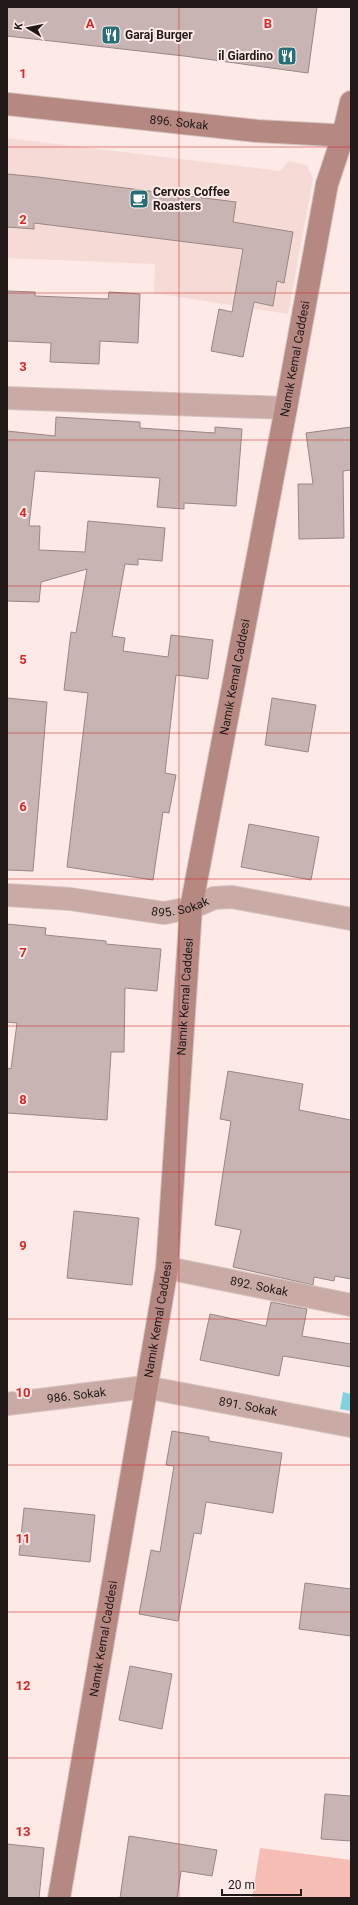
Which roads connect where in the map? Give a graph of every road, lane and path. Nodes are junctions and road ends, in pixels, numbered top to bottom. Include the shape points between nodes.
1 (351, 102) edge
2 (7, 104) edge
3 (347, 136) edge
4 (7, 398) edge
5 (286, 408) junction
6 (7, 895) edge
7 (191, 908) junction
8 (351, 919) edge
9 (167, 1268) junction
10 (351, 1305) edge
11 (145, 1387) junction
12 (7, 1404) edge
13 (351, 1426) edge
14 (59, 1898) edge

1 - 3 street, Namık Kemal Caddesi
2 - 3 street, 896. Sokak via 249,130
3 - 5 street, Namık Kemal Caddesi via 327,184
4 - 5 street
5 - 7 street, Namık Kemal Caddesi
6 - 7 street, 895. Sokak via 70,899 164,913
7 - 8 street, 895. Sokak via 214,898 232,897
7 - 9 street, Namık Kemal Caddesi
9 - 10 street, 892. Sokak
9 - 11 street, Namık Kemal Caddesi
11 - 12 street, 986. Sokak
11 - 13 street, 891. Sokak
11 - 14 street, Namık Kemal Caddesi

